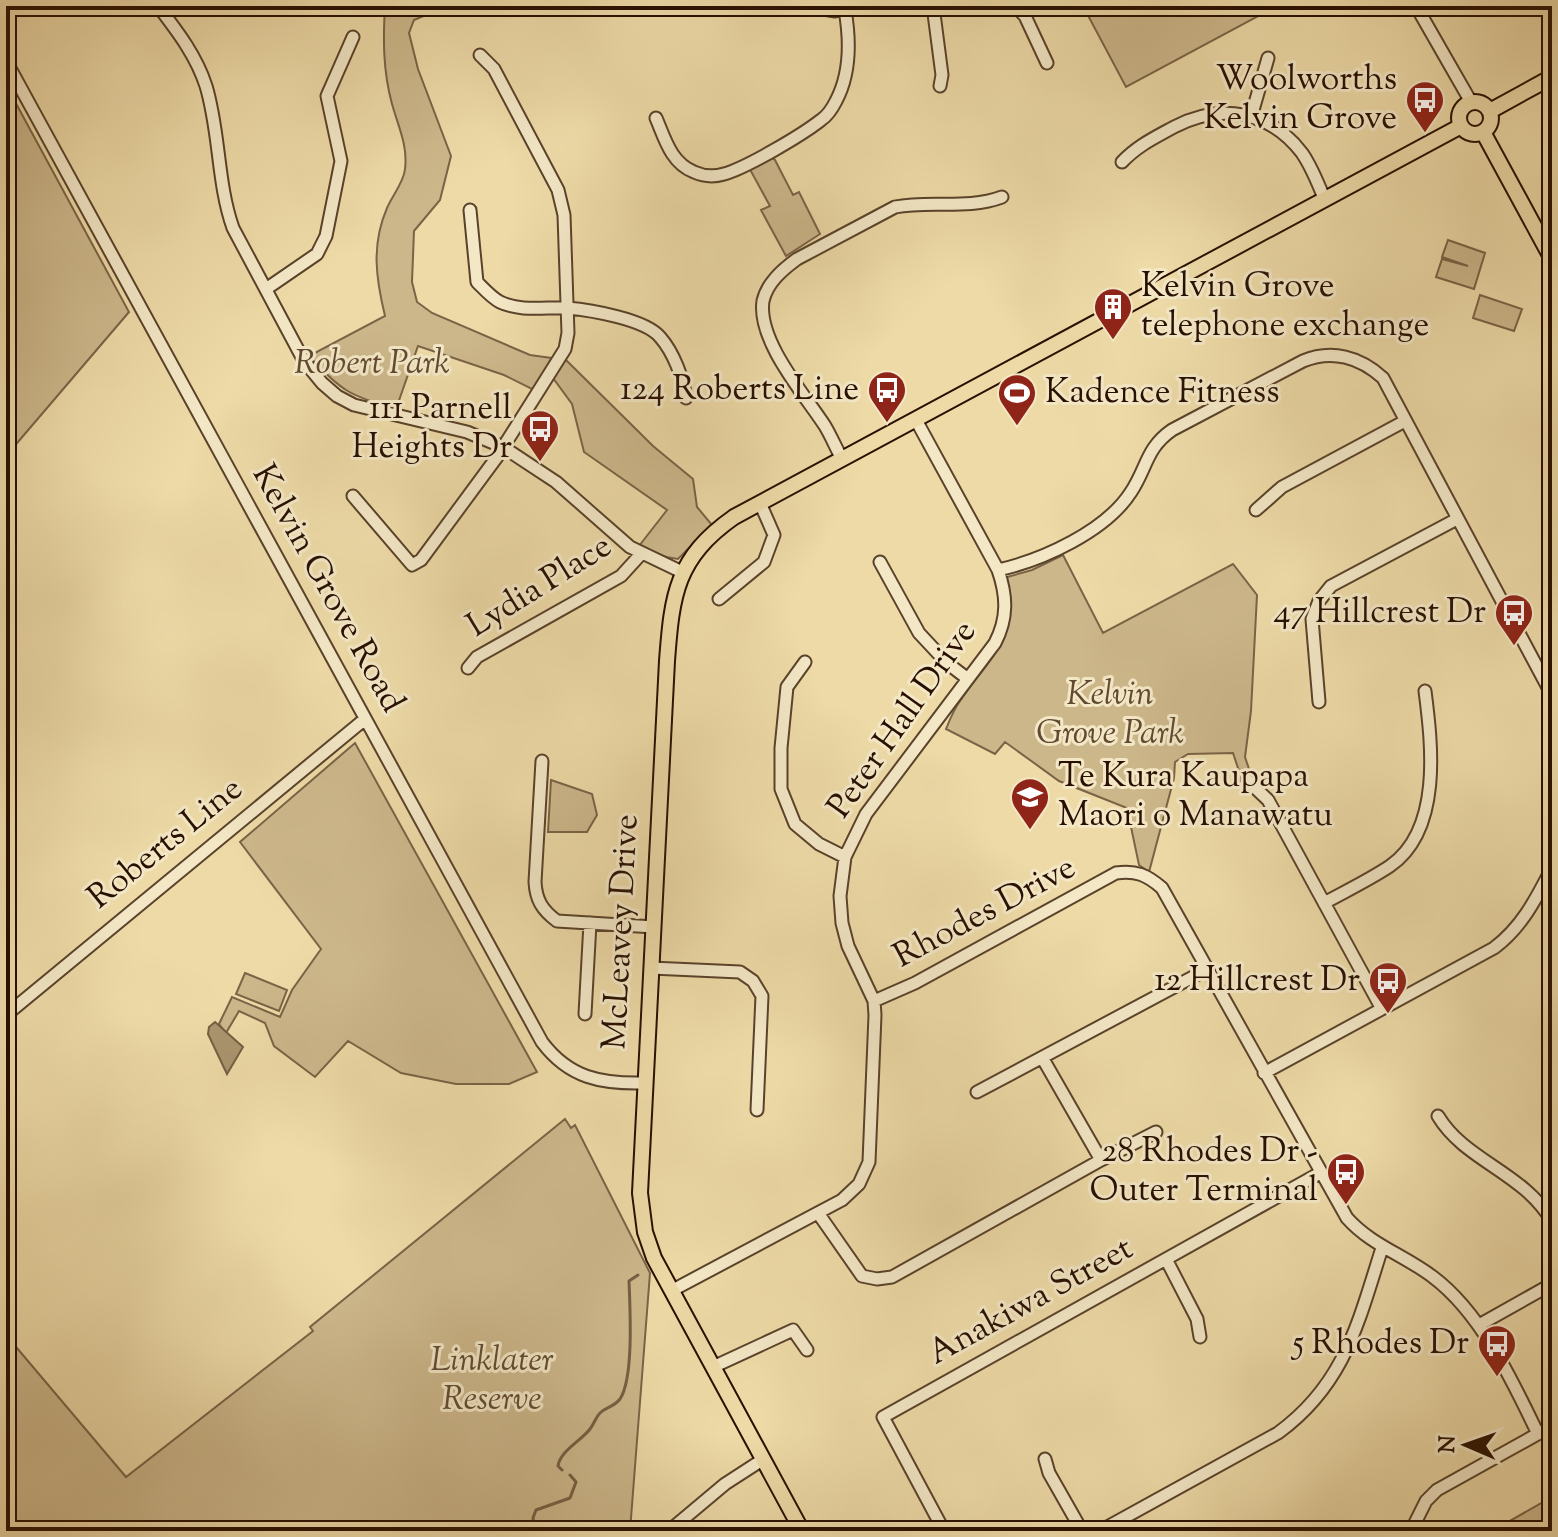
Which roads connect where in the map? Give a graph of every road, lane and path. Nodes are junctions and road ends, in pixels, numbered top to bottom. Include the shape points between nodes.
1 (158, 6) edge
2 (807, 6) edge
3 (857, 6) edge
4 (933, 6) edge
5 (1015, 6) edge
6 (1416, 6) edge
7 (845, 10) junction
8 (353, 37) dead end
9 (480, 55) dead end
10 (1268, 58) dead end
11 (6, 61) edge
12 (1047, 63) dead end
13 (1552, 77) edge
14 (940, 86) dead end
15 (1471, 102) junction
16 (1490, 111) junction
17 (1251, 117) junction
18 (656, 118) dead end
19 (1461, 126) junction
20 (1483, 132) junction
21 (1122, 162) dead end
22 (1002, 197) dead end
23 (1324, 198) junction
24 (470, 210) dead end
25 (1552, 259) edge
26 (266, 289) junction
27 (568, 308) junction
28 (686, 398) dead end
29 (916, 420) junction
30 (1405, 421) junction
31 (503, 447) junction
32 (842, 459) junction
33 (353, 496) dead end
34 (760, 503) junction
35 (1256, 510) dead end
36 (1457, 519) junction
37 (641, 554) junction
38 (880, 562) dead end
39 (998, 570) junction
40 (682, 572) junction
41 (719, 599) dead end
42 (805, 662) dead end
43 (468, 668) dead end
44 (968, 679) junction
45 (1425, 691) dead end
46 (1552, 695) edge
47 (1319, 702) dead end
48 (365, 719) junction
49 (542, 761) dead end
50 (1247, 780) dead end
51 (845, 857) junction
52 (1552, 868) edge
53 (1324, 903) junction
54 (590, 923) junction
55 (654, 927) junction
56 (651, 968) junction
57 (1206, 970) junction
58 (874, 1001) junction
59 (1382, 1009) junction
60 (585, 1014) dead end
61 (6, 1015) edge
62 (1043, 1059) junction
63 (1264, 1073) junction
64 (644, 1083) junction
65 (977, 1092) dead end
66 (757, 1110) dead end
67 (1438, 1116) dead end
68 (1156, 1132) dead end
69 (1101, 1160) junction
70 (1320, 1173) junction
71 (818, 1213) junction
72 (1552, 1221) edge
73 (1382, 1248) junction
74 (1166, 1259) junction
75 (1552, 1284) edge
76 (671, 1291) junction
77 (1479, 1325) junction
78 (1200, 1337) dead end
79 (807, 1350) dead end
80 (713, 1367) junction
81 (1552, 1426) edge
82 (1538, 1434) junction
83 (1045, 1459) dead end
84 (762, 1460) junction
85 (669, 1531) edge
86 (802, 1531) edge
87 (944, 1531) edge
88 (1082, 1531) edge
89 (1100, 1531) edge
90 (1411, 1531) edge

1 - 26 street via 205,83 228,212
2 - 7 street
3 - 7 street
4 - 14 street
5 - 12 street
6 - 15 street
7 - 18 street via 848,58 837,100 824,119 750,162 721,175 692,172 674,159
8 - 26 street via 327,96 341,161 326,236 317,254
9 - 27 street via 494,69 558,190
10 - 17 street
11 - 48 street, Kelvin Grove Road
13 - 16 main road
15 - 16 main road
15 - 19 main road via 1460,112
16 - 20 main road
17 - 21 street via 1219,112 1194,117 1135,147
17 - 23 street via 1302,153
19 - 20 main road via 1474,134
19 - 23 main road
20 - 25 main road
22 - 32 street via 977,204 895,207 797,259 769,286 763,302 768,334
23 - 29 main road
24 - 27 street via 477,282 498,301 515,307
26 - 31 street via 304,361 337,396
27 - 28 street via 629,320 660,336 683,378
27 - 31 street via 565,349
29 - 32 main road
29 - 39 street, Peter Hall Drive
30 - 35 street via 1282,487
30 - 36 street
30 - 39 street via 1383,378 1372,368 1336,355 1312,357 1162,437 1124,502 1103,521 1048,554
31 - 33 street via 421,560 412,565
31 - 37 street via 556,482
32 - 34 main road
34 - 40 main road via 715,530
34 - 41 street via 774,535 764,562
36 - 46 street
36 - 47 street via 1331,586 1319,601 1312,619
37 - 40 street
37 - 43 street, Lydia Place via 621,576 477,657
38 - 44 street via 919,633
39 - 44 street, Peter Hall Drive via 1006,604 1001,631
40 - 55 main road, McLeavey Drive via 670,617
42 - 51 street via 787,687 781,789 795,824
44 - 51 street, Peter Hall Drive via 866,814
45 - 53 street via 1427,806 1414,841 1392,865
48 - 61 street, Roberts Line
48 - 64 street, Kelvin Grove Road via 554,1059 600,1081
49 - 54 street via 536,896 544,912 557,921
50 - 53 street via 1268,800
51 - 58 street, Peter Hall Drive via 842,923
52 - 59 street via 1507,938
53 - 59 street
54 - 55 street
54 - 60 street
55 - 56 main road, McLeavey Drive
56 - 64 main road, McLeavey Drive
56 - 66 street via 740,972 758,988 762,1006
57 - 58 street, Rhodes Drive via 1162,888 1143,874 1128,871
57 - 62 street
57 - 63 street, Rhodes Drive
58 - 71 street, Peter Hall Drive via 869,1162 852,1192
59 - 63 street
62 - 65 street
62 - 69 street
63 - 70 street, Rhodes Drive
64 - 76 main road, McLeavey Drive via 641,1212 649,1245
67 - 72 street via 1449,1134 1523,1185
68 - 69 street
69 - 71 street via 892,1277 862,1276
70 - 73 street, Rhodes Drive via 1347,1218
70 - 74 street, Anakiwa Street
71 - 76 street, Peter Hall Drive
73 - 77 street, Rhodes Drive via 1433,1277
73 - 89 street via 1343,1361 1301,1416
74 - 78 street via 1197,1319
74 - 87 street, Anakiwa Street via 883,1417
75 - 77 street
76 - 80 main road
77 - 82 street, Rhodes Drive
79 - 80 street via 793,1330
80 - 84 main road
81 - 82 street
82 - 90 street via 1437,1490
83 - 88 street
84 - 85 street
84 - 86 main road

